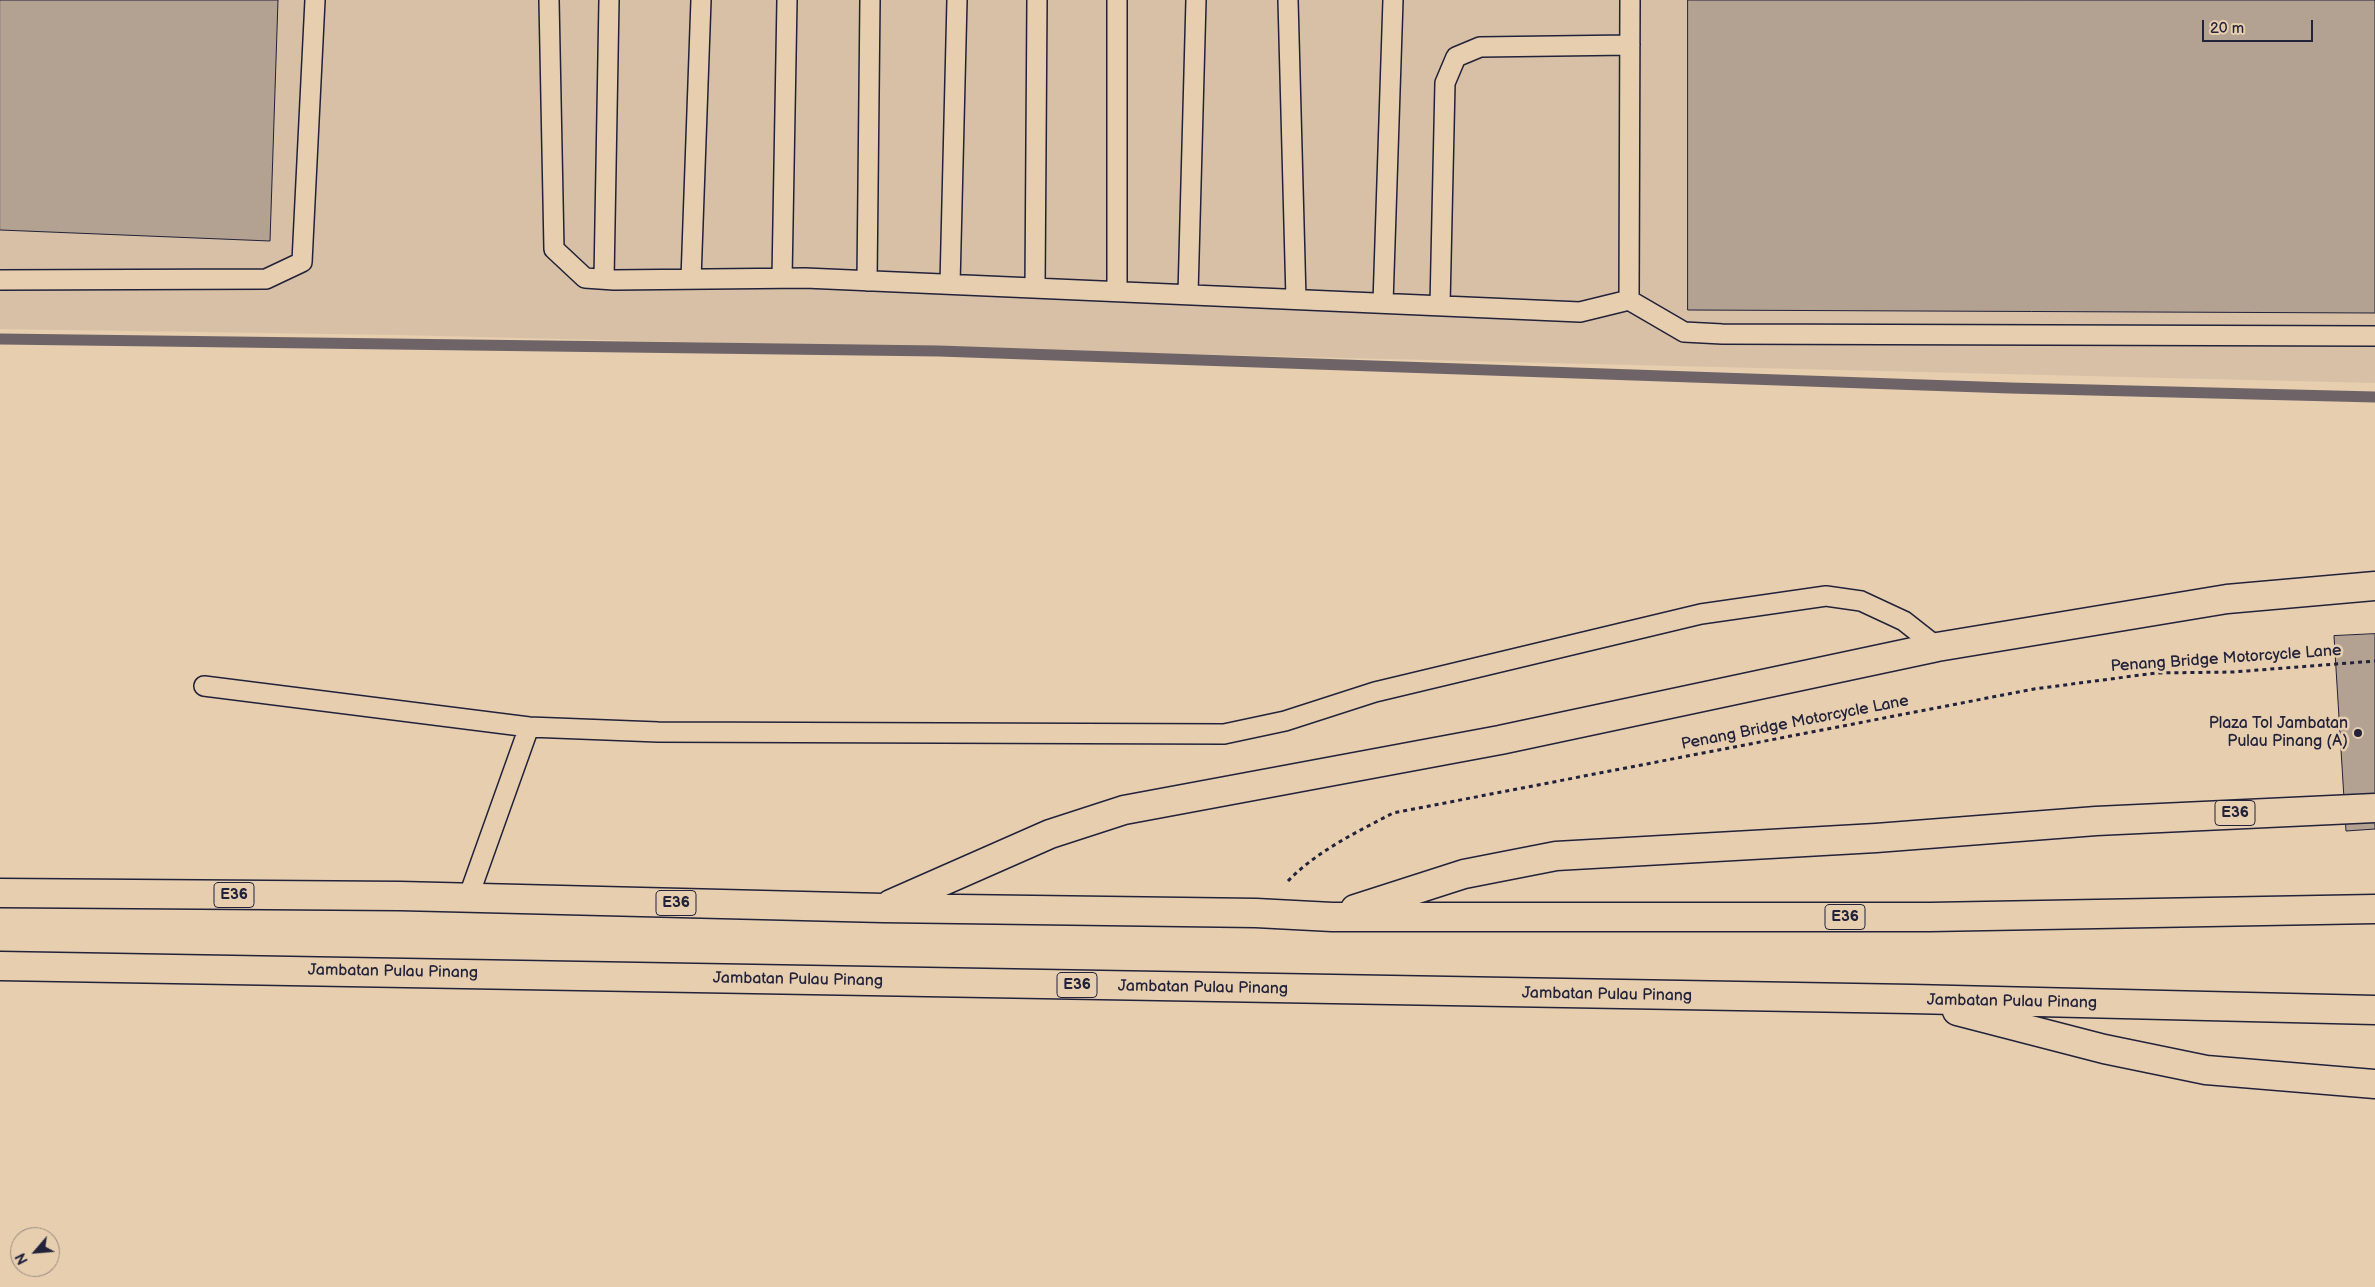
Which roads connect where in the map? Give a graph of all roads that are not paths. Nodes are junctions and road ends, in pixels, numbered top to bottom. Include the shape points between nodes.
1 (315, 0) edge
2 (549, 0) edge
3 (609, 0) edge
4 (701, 0) edge
5 (787, 0) edge
6 (870, 0) edge
7 (957, 0) edge
8 (1037, 0) edge
9 (1117, 0) edge
10 (1196, 0) edge
11 (1288, 0) edge
12 (1393, 0) edge
13 (1630, 0) edge
14 (1630, 45) junction
15 (782, 278) junction
16 (604, 279) junction
17 (691, 279) junction
18 (0, 280) edge
19 (867, 281) junction
20 (950, 284) junction
21 (1035, 288) junction
22 (1117, 291) junction
23 (1188, 294) junction
24 (1296, 299) junction
25 (1629, 300) junction
26 (1383, 303) junction
27 (1440, 305) junction
28 (2375, 336) edge
29 (2375, 586) edge
30 (1937, 647) junction
31 (204, 686) dead end
32 (529, 727) junction
33 (2375, 808) edge
34 (0, 893) edge
35 (468, 898) junction
36 (883, 908) junction
37 (2375, 909) edge
38 (1332, 917) junction
39 (0, 966) edge
40 (1912, 999) junction
41 (2375, 1010) edge
42 (2375, 1084) edge

1 - 18 lane via 302,262 266,279
2 - 16 lane via 554,249 585,278
3 - 16 lane
4 - 17 lane
5 - 15 lane
6 - 19 lane
7 - 20 lane
8 - 21 lane
9 - 22 lane
10 - 23 lane
11 - 24 lane
12 - 26 lane
13 - 14 lane
14 - 25 lane
14 - 27 lane via 1480,47 1456,57 1445,83
15 - 17 lane
15 - 19 lane
16 - 17 lane
19 - 20 lane
20 - 21 lane
21 - 22 lane
22 - 23 lane
23 - 24 lane
24 - 26 lane
25 - 27 lane via 1580,312
25 - 28 lane via 1684,332 1722,334
26 - 27 lane
29 - 30 highway via 2227,599
30 - 32 lane via 1904,621 1861,601 1826,596 1701,614 1375,692 1285,721 1224,734 668,732
30 - 36 highway via 1500,740 1124,810 1050,834
31 - 32 lane
32 - 35 lane
33 - 38 highway, E36 via 2096,821 1876,838 1556,856 1464,874
34 - 35 highway, E36
35 - 36 highway, E36
36 - 38 highway, E36
37 - 38 highway, E36 via 1930,917
39 - 40 highway, Jambatan Pulau Pinang / E36
40 - 41 highway, Jambatan Pulau Pinang / E36
40 - 42 highway via 2104,1049 2206,1070

